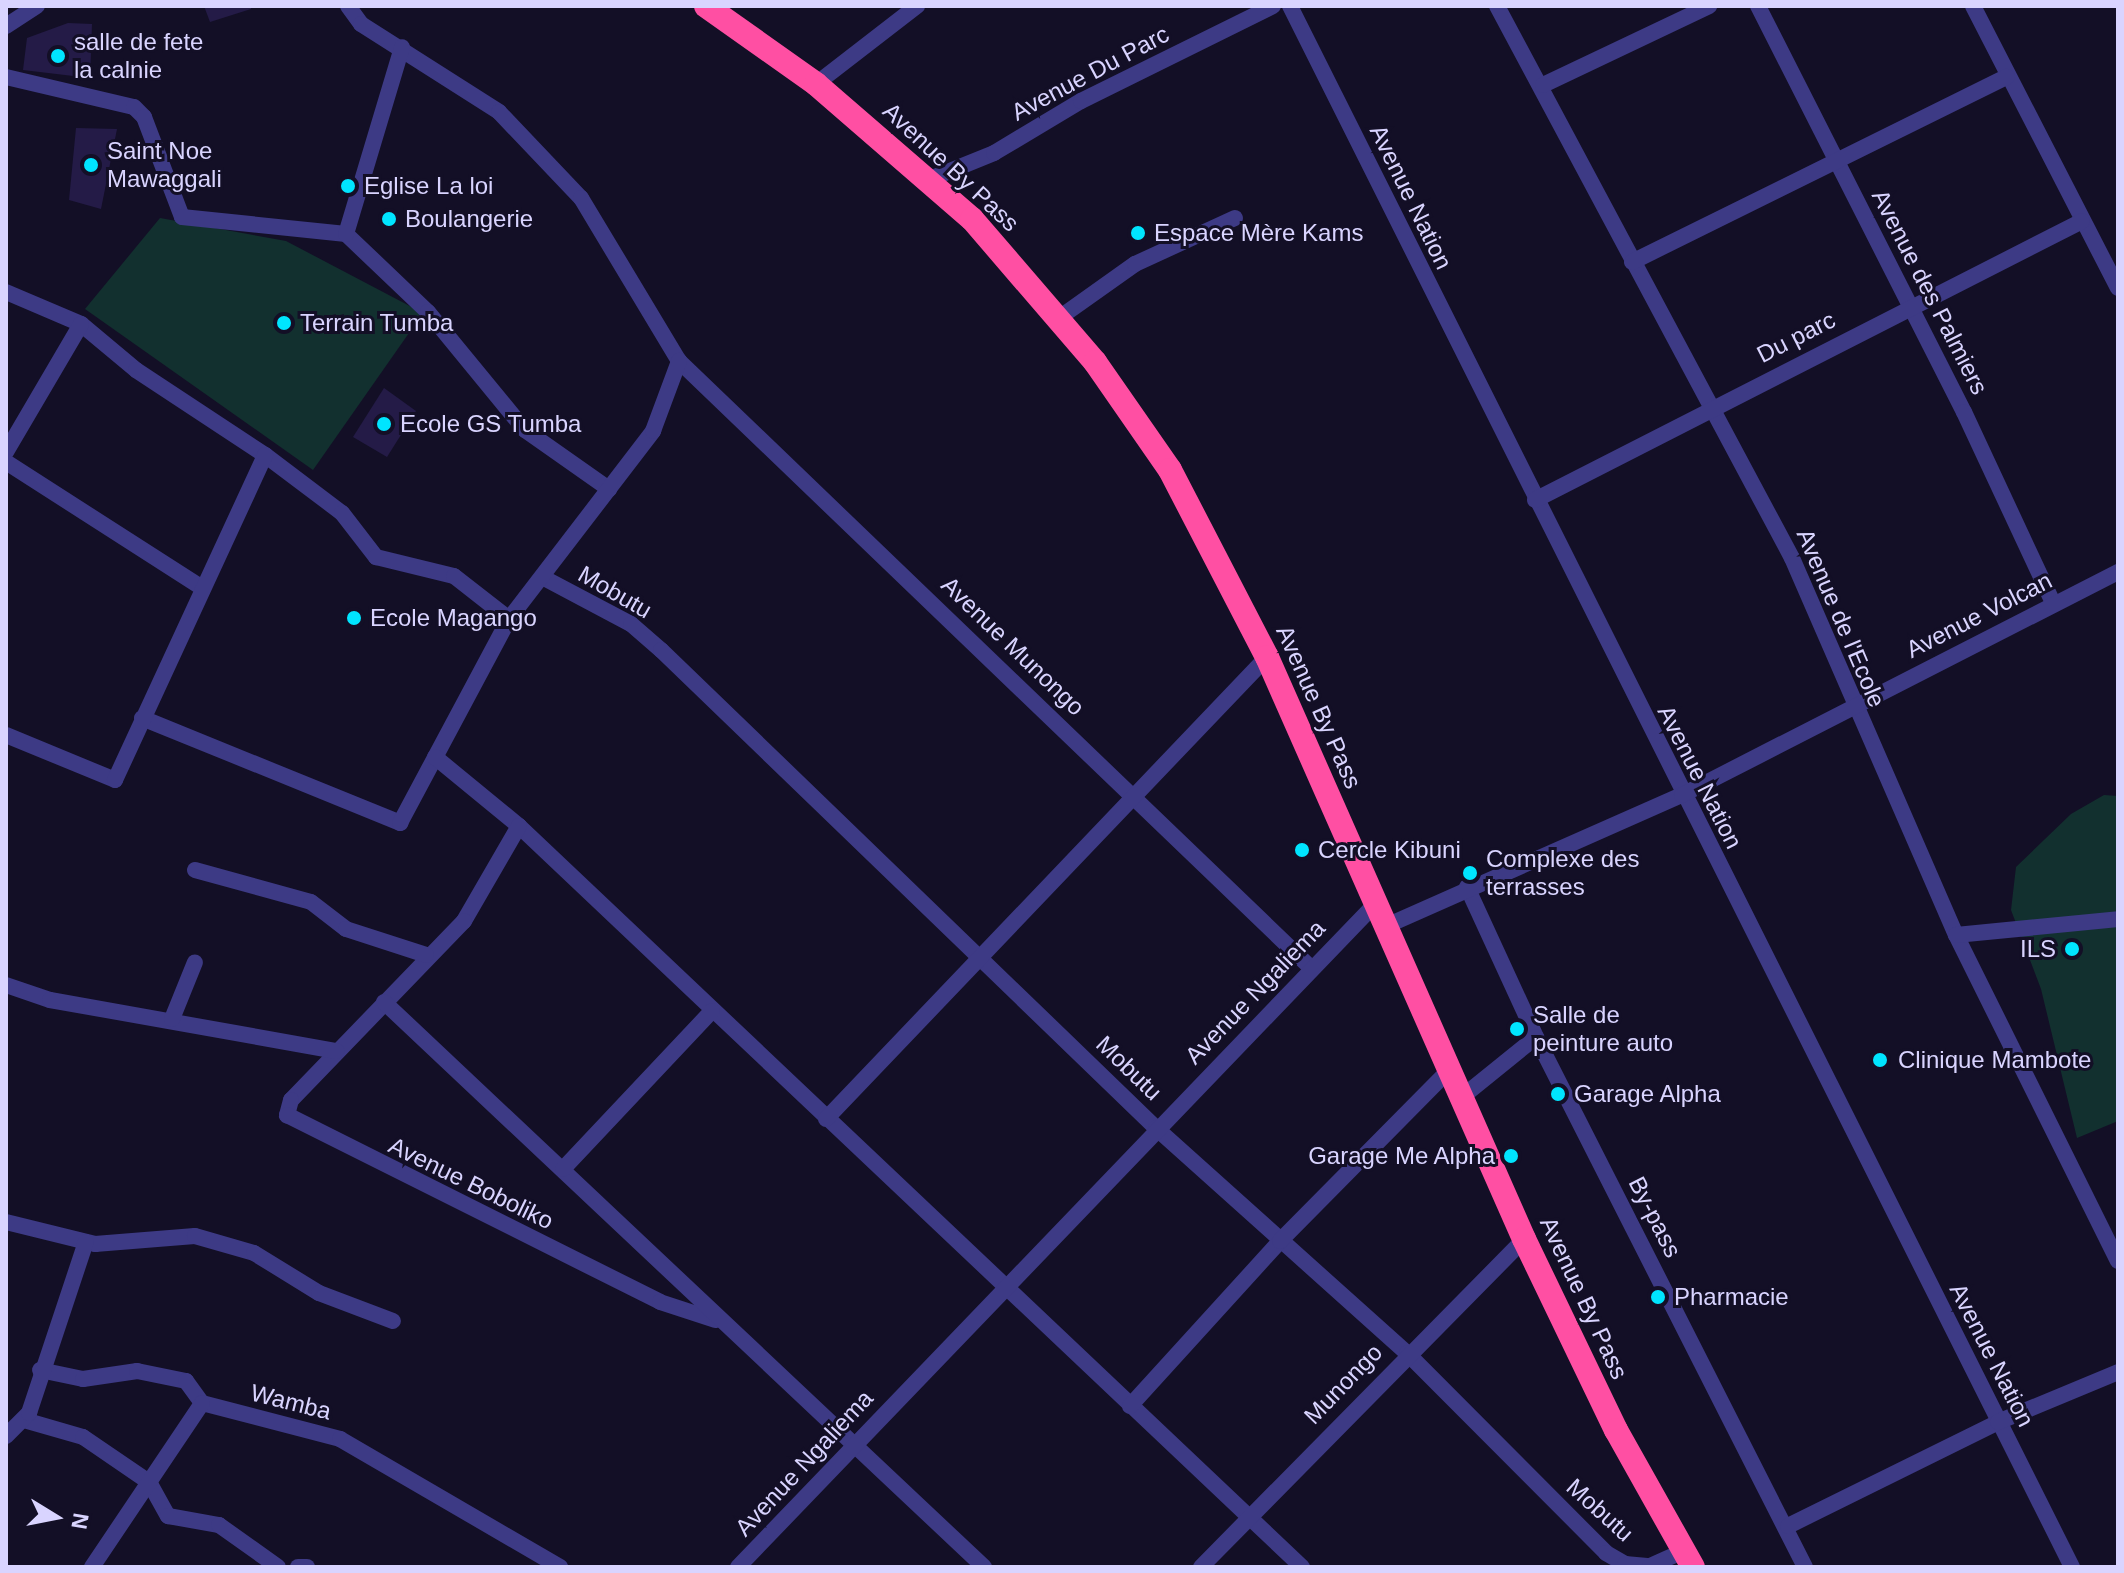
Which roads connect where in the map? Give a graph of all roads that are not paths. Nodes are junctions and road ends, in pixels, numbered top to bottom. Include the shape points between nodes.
1 (37, 6) edge
2 (348, 6) edge
3 (706, 6) edge
4 (917, 6) edge
5 (1273, 6) edge
6 (1290, 6) edge
7 (1497, 6) edge
8 (1709, 6) edge
9 (1758, 6) edge
10 (1973, 6) edge
11 (6, 26) edge
12 (402, 47) junction
13 (6, 77) edge
14 (2007, 77) junction
15 (816, 84) junction
16 (1543, 85) junction
17 (1838, 163) junction
18 (930, 179) junction
19 (1235, 218) dead end
20 (2082, 221) junction
21 (346, 234) junction
22 (1632, 262) junction
23 (2118, 288) edge
24 (6, 292) edge
25 (1910, 307) junction
26 (1059, 318) junction
27 (81, 324) junction
28 (679, 361) junction
29 (1708, 408) junction
30 (6, 452) edge
31 (265, 455) junction
32 (6, 462) edge
33 (609, 489) junction
34 (1535, 500) junction
35 (2118, 572) edge
36 (544, 578) junction
37 (201, 587) junction
38 (2053, 603) junction
39 (509, 619) junction
40 (1267, 657) junction
41 (1853, 707) junction
42 (142, 718) junction
43 (6, 735) edge
44 (435, 757) junction
45 (1132, 795) junction
46 (1682, 795) junction
47 (519, 826) junction
48 (195, 870) dead end
49 (1467, 887) junction
50 (1376, 903) junction
51 (2118, 919) edge
52 (1386, 926) junction
53 (1956, 935) junction
54 (426, 955) junction
55 (982, 958) junction
56 (195, 962) dead end
57 (1311, 968) junction
58 (6, 985) edge
59 (384, 1002) junction
60 (712, 1011) junction
61 (172, 1019) junction
62 (1536, 1037) junction
63 (337, 1051) junction
64 (1450, 1069) junction
65 (1462, 1097) junction
66 (826, 1119) junction
67 (1156, 1128) junction
68 (563, 1169) junction
69 (6, 1222) edge
70 (1524, 1239) junction
71 (1280, 1241) junction
72 (86, 1242) junction
73 (2118, 1261) edge
74 (1004, 1288) junction
75 (715, 1320) junction
76 (393, 1321) dead end
77 (1407, 1353) junction
78 (40, 1370) junction
79 (2118, 1372) edge
80 (202, 1403) junction
81 (1130, 1406) junction
82 (24, 1420) junction
83 (1998, 1422) junction
84 (6, 1436) edge
85 (853, 1445) junction
86 (149, 1482) junction
87 (1248, 1516) junction
88 (1788, 1526) junction
89 (1688, 1559) edge
90 (1802, 1566) edge
91 (92, 1567) edge
92 (278, 1567) edge
93 (298, 1567) edge
94 (307, 1567) edge
95 (560, 1567) edge
96 (738, 1567) edge
97 (984, 1567) edge
98 (1201, 1567) edge
99 (1302, 1567) edge
100 (2072, 1567) edge

1 - 11 street
2 - 12 street, Avenue Munongo via 361,24
3 - 15 highway, Avenue By Pass
4 - 15 street
5 - 18 street, Avenue Du Parc via 1081,101 994,153
6 - 34 street, Avenue Nation
7 - 16 street, Avenue de l'Ecole
8 - 16 street
9 - 17 street, Avenue des Palmiers
10 - 14 street
12 - 21 street
12 - 28 street, Avenue Munongo via 499,112 581,198
13 - 21 street via 134,107 144,117 182,217
14 - 17 street
14 - 20 street
15 - 18 highway, Avenue By Pass
16 - 22 street, Avenue de l'Ecole
17 - 22 street
17 - 25 street, Avenue des Palmiers
18 - 26 highway, Avenue By Pass
19 - 26 street via 1135,264
20 - 23 street
20 - 25 street, Du parc
21 - 33 street via 428,312 525,430
22 - 29 street, Avenue de l'Ecole
24 - 27 street
25 - 29 street, Du parc
25 - 38 street, Avenue des Palmiers
26 - 40 highway, Avenue By Pass via 1170,470
27 - 30 street
27 - 31 street via 136,370
28 - 33 street via 653,431
28 - 45 street, Avenue Munongo
29 - 34 street, Du parc
29 - 41 street, Avenue de l'Ecole via 1792,558
31 - 37 street
31 - 39 street via 342,513 376,557 454,576
32 - 37 street
33 - 36 street
34 - 46 street, Avenue Nation
35 - 38 street, Avenue Volcan
36 - 39 street
36 - 55 street, Mobutu via 641,633
37 - 42 street
38 - 41 street, Avenue Volcan
39 - 44 street
40 - 45 street
40 - 50 highway, Avenue By Pass
41 - 46 street, Avenue Volcan
41 - 53 street, Avenue de l'Ecole
42 - 43 street via 115,780
42 - 44 street via 400,823
44 - 47 street
45 - 55 street
45 - 57 street, Avenue Munongo
46 - 49 street, Avenue Volcan
46 - 83 street, Avenue Nation
47 - 54 street, Avenue Boboliko via 464,921
47 - 60 street
48 - 54 street via 311,902 346,929
49 - 52 street, Avenue Volcan
49 - 62 street, By-pass
50 - 52 highway, Avenue By Pass
50 - 57 street, Avenue Ngaliema
51 - 53 street
52 - 64 highway, Avenue By Pass
53 - 73 street, Avenue de l'Ecole
54 - 59 street, Avenue Boboliko
55 - 66 street
55 - 67 street, Mobutu
56 - 61 street
57 - 67 street, Avenue Ngaliema
58 - 61 street via 50,1000
59 - 63 street, Avenue Boboliko
59 - 68 street, Avenue Boboliko
60 - 66 street
60 - 68 street
61 - 63 street
62 - 65 street
62 - 88 street, By-pass
63 - 75 street, Avenue Boboliko via 286,1108 298,1125 673,1309
64 - 65 highway, Avenue By Pass
64 - 71 street
65 - 70 highway, Avenue By Pass
66 - 74 street
67 - 71 street, Mobutu
67 - 74 street, Avenue Ngaliema
68 - 75 street, Avenue Boboliko
69 - 72 street
70 - 77 street, Munongo
70 - 89 highway, Avenue By Pass via 1616,1430
71 - 77 street, Mobutu
71 - 81 street
72 - 76 street via 195,1236 254,1253 319,1293
72 - 78 street
74 - 81 street
74 - 85 street, Avenue Ngaliema
75 - 85 street, Avenue Boboliko
77 - 87 street, Munongo
77 - 89 street, Mobutu via 1606,1553 1625,1564 1650,1566
78 - 80 street, Wamba via 83,1379 137,1371 186,1381
78 - 82 street
79 - 83 street
80 - 86 street
80 - 95 street, Wamba via 340,1439
81 - 87 street
82 - 84 street
82 - 86 street via 83,1437
83 - 88 street
83 - 100 street, Avenue Nation
85 - 96 street, Avenue Ngaliema
85 - 97 street, Avenue Boboliko
86 - 91 street
86 - 92 street via 168,1516 219,1525
87 - 98 street, Munongo
87 - 99 street
88 - 90 street, By-pass
93 - 94 street

